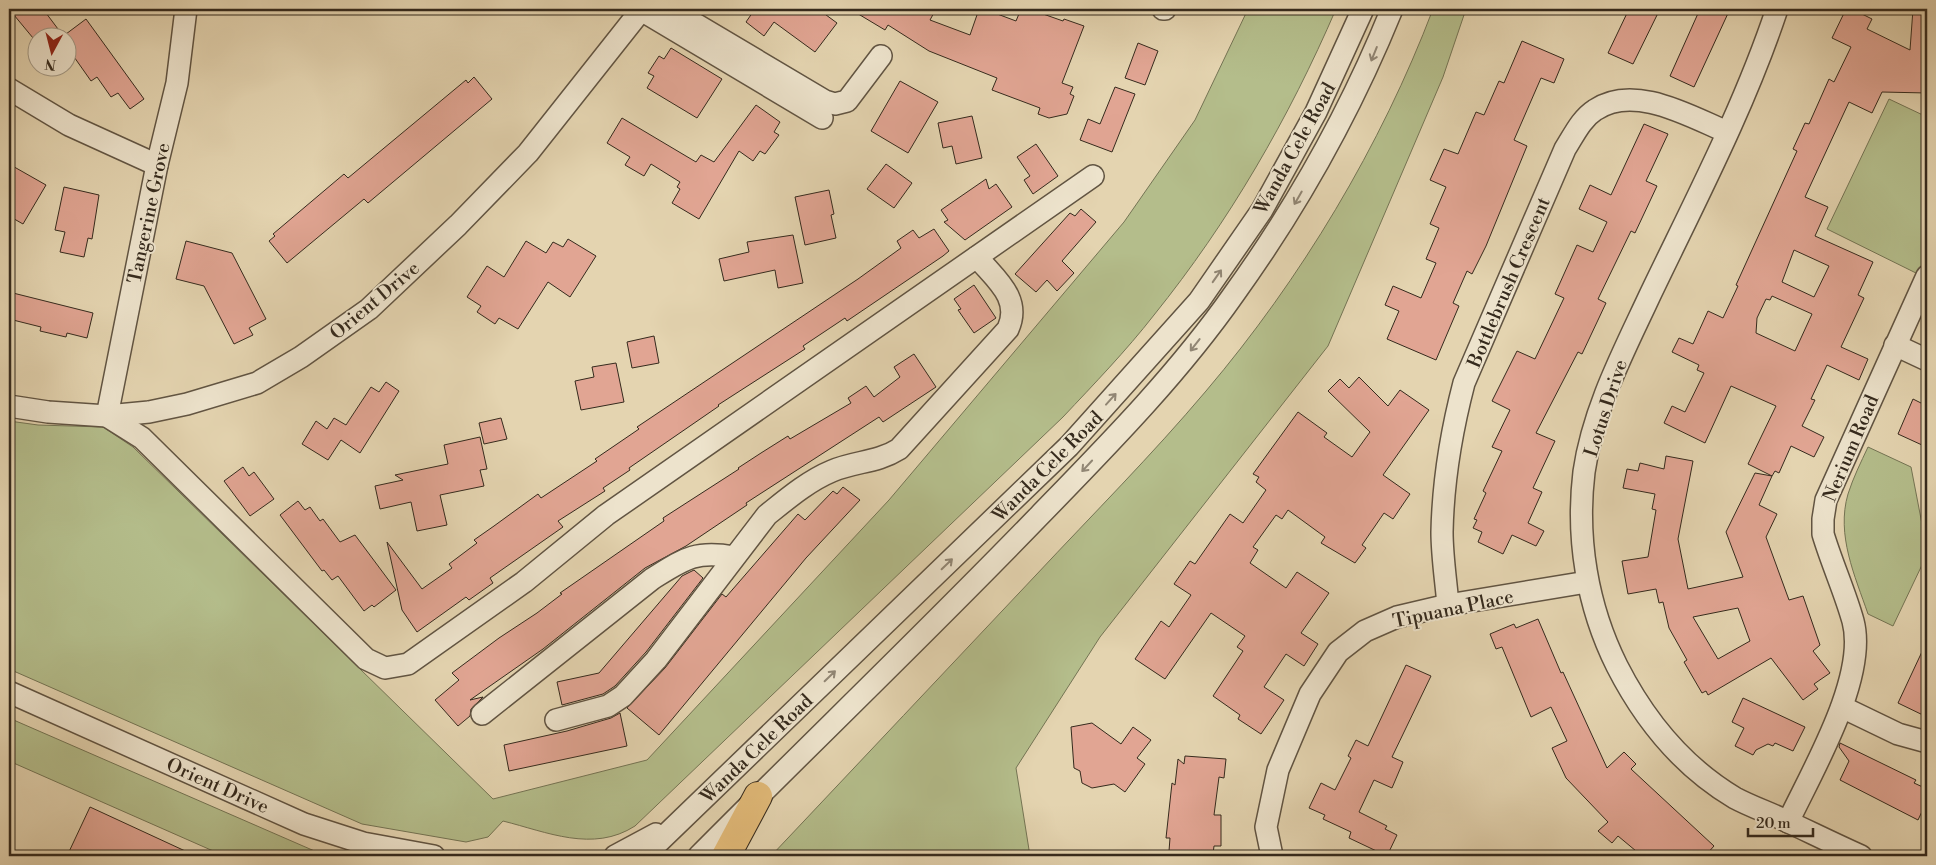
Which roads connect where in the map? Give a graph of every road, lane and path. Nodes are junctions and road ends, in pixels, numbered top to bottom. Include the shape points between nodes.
1 (186, 9) edge
2 (670, 9) edge
3 (1363, 9) edge
4 (1392, 9) edge
5 (1777, 9) edge
6 (642, 10) edge
7 (881, 56) dead end
8 (9, 89) edge
9 (822, 118) dead end
10 (1727, 132) junction
11 (157, 165) junction
12 (1093, 176) dead end
13 (977, 257) junction
14 (1927, 276) edge
15 (1895, 345) junction
16 (1927, 360) edge
17 (9, 406) edge
18 (107, 416) junction
19 (734, 557) junction
20 (1587, 582) junction
21 (1448, 605) junction
22 (9, 692) edge
23 (1842, 707) junction
24 (482, 714) dead end
25 (556, 720) dead end
26 (1927, 742) edge
27 (758, 796) junction
28 (680, 822) junction
29 (1788, 822) junction
30 (434, 856) edge
31 (614, 856) edge
32 (644, 856) edge
33 (699, 856) edge
34 (726, 856) edge
35 (1272, 856) edge
36 (1861, 856) edge

1 - 11 street, Tangerine Grove via 178,83
2 - 7 street via 835,104 846,101
28 -> 3 street, Wanda Cele Road via 1069,446 1199,302 1262,210 1316,112
4 -> 27 street, Wanda Cele Road via 1366,72 1297,201 1233,296 1171,374 991,566
5 - 10 street, Lotus Drive
6 - 9 street
6 - 18 street, Orient Drive via 528,153 369,309 301,357 257,383 187,404
8 - 11 street via 69,125
10 - 20 street, Lotus Drive via 1618,363 1598,416 1584,471 1581,524
10 - 21 street, Bottlebrush Crescent via 1652,103 1615,101 1596,109 1582,122 1565,150 1464,383 1442,533
11 - 18 street, Tangerine Grove
12 - 13 street
13 - 18 street via 606,516 524,582 447,637 408,664 395,668 385,668 366,659 142,438
13 - 19 street via 1008,294 1013,307 1008,329 899,449 886,458 834,470 817,478 767,515
14 - 15 street, Nerium Road
15 - 16 street
15 - 23 street, Nerium Road via 1833,482 1823,519 1823,534 1854,622 1857,648
17 - 18 street, Orient Drive
19 - 24 street via 707,553 666,570
19 - 25 street via 656,660 623,696 608,706
20 - 21 street, Tipuana Place
20 - 29 street, Lotus Drive via 1605,642 1630,690 1669,744 1736,798
21 - 35 street, Tipuana Place via 1397,616 1366,631 1338,652 1325,670 1310,694 1278,770 1266,827
22 - 30 street, Orient Drive via 304,824 364,843
23 - 26 street via 1898,734
23 - 29 street, Nerium Road
27 - 33 street, Wanda Cele Road
27 - 34 main road
28 - 31 street
28 - 32 street, Wanda Cele Road
29 - 36 street, Lotus Drive

